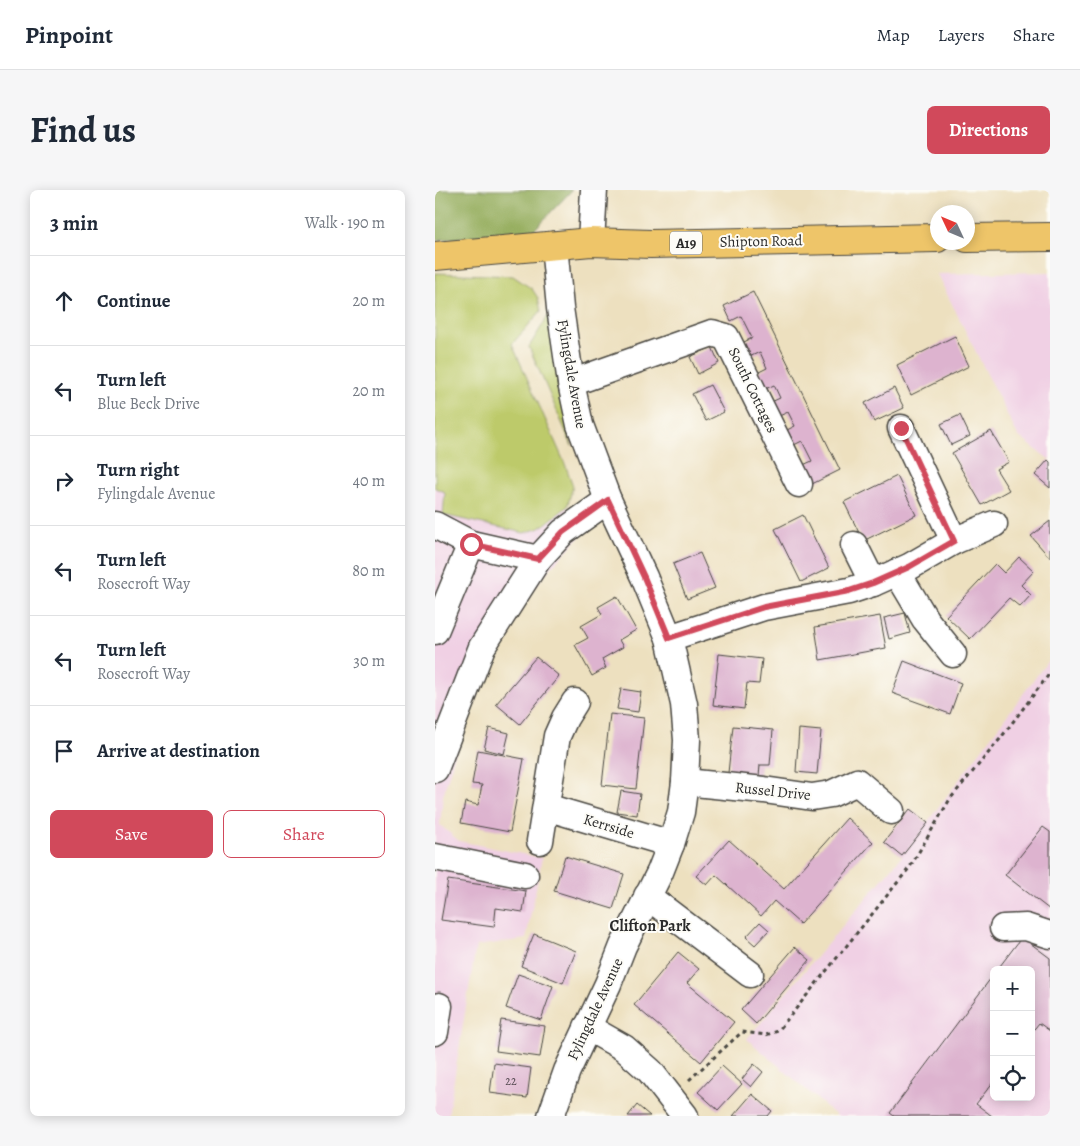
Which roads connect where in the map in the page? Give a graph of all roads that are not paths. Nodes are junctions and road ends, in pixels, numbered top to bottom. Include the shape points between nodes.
1 (594, 190) edge
2 (1050, 237) edge
3 (930, 238) edge
4 (975, 238) edge
5 (591, 242) junction
6 (554, 245) junction
7 (435, 256) edge
8 (571, 384) junction
9 (901, 428) dead end
10 (799, 484) dead end
11 (608, 500) junction
12 (994, 524) dead end
13 (435, 525) edge
14 (954, 541) junction
15 (471, 544) junction
16 (854, 545) dead end
17 (538, 559) junction
18 (897, 572) junction
19 (873, 583) junction
20 (435, 631) edge
21 (669, 638) junction
22 (953, 654) dead end
23 (575, 702) dead end
24 (436, 763) edge
25 (685, 782) junction
26 (546, 807) junction
27 (891, 811) dead end
28 (540, 842) dead end
29 (671, 844) junction
30 (435, 857) edge
31 (525, 875) dead end
32 (647, 896) junction
33 (1003, 928) dead end
34 (1050, 935) edge
35 (750, 974) dead end
36 (439, 1006) dead end
37 (587, 1027) junction
38 (435, 1032) edge
39 (677, 1107) edge
40 (551, 1116) edge

1 - 5 street
2 - 4 main road
3 - 5 main road, Shipton Road / A19 via 651,244
5 - 6 main road, Shipton Road / A19
6 - 7 main road, Shipton Road / A19
6 - 8 street, Fylingdale Avenue
8 - 10 street, South Cottages via 713,333 726,337
8 - 11 street, Fylingdale Avenue via 580,425
9 - 14 street
11 - 17 street via 563,532
11 - 21 street, Fylingdale Avenue
12 - 14 street
13 - 15 street
14 - 18 street
15 - 17 street
15 - 20 street
16 - 19 street
17 - 24 street via 483,647
18 - 19 street
18 - 22 street via 925,619
19 - 21 street via 849,591 764,607
21 - 25 street, Fylingdale Avenue via 684,704 687,740
23 - 26 street via 557,736
25 - 27 street, Russel Drive via 812,797 831,794 857,782
25 - 29 street, Fylingdale Avenue via 681,812
26 - 28 street
26 - 29 street, Kerrside
29 - 32 street, Fylingdale Avenue
30 - 31 street
32 - 35 street
32 - 37 street, Fylingdale Avenue
33 - 34 street via 1026,927
36 - 38 street
37 - 39 street via 624,1048 650,1070
37 - 40 street, Fylingdale Avenue

